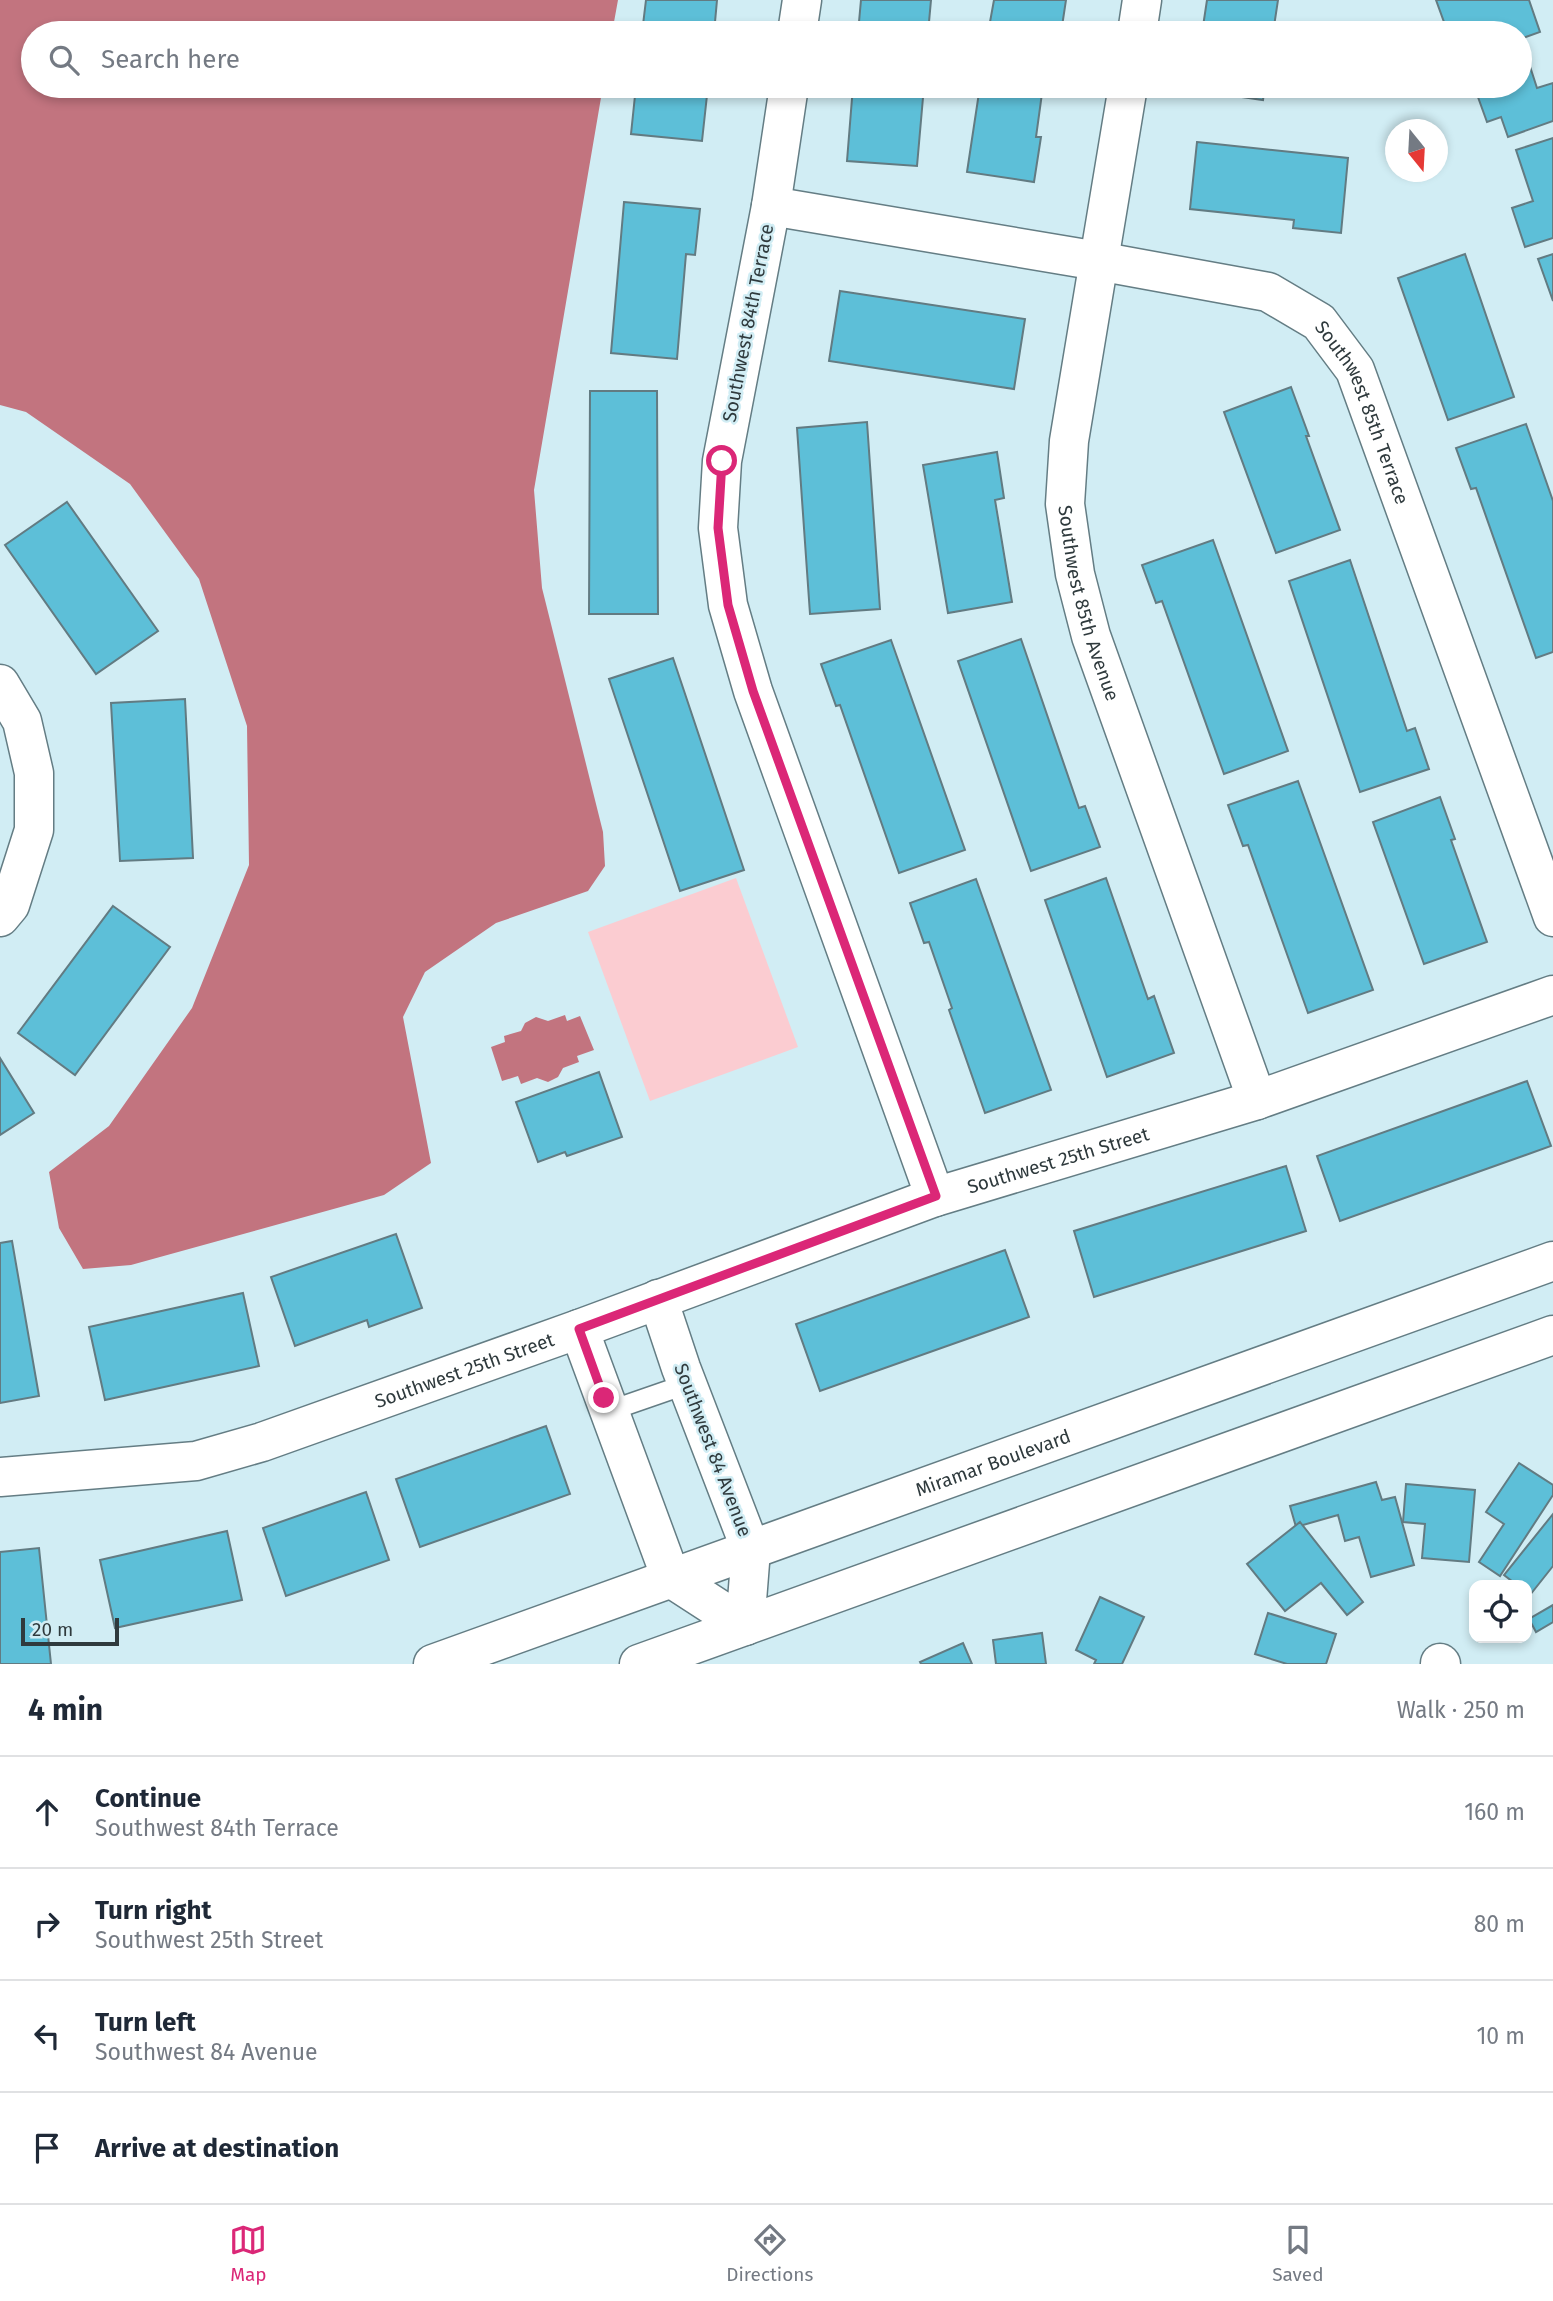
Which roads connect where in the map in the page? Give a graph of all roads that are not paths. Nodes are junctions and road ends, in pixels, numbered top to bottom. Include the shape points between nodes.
1 (802, 0) edge
2 (1142, 0) edge
3 (799, 21) edge
4 (1139, 21) edge
5 (787, 98) edge
6 (1126, 98) edge
7 (771, 206) junction
8 (1098, 261) junction
9 (0, 684) edge
10 (0, 917) edge
11 (1553, 917) edge
12 (1553, 995) edge
13 (1257, 1100) junction
14 (936, 1196) junction
15 (1553, 1261) edge
16 (658, 1299) junction
17 (579, 1329) junction
18 (1553, 1335) edge
19 (687, 1384) junction
20 (609, 1411) junction
21 (0, 1477) edge
22 (751, 1550) junction
23 (670, 1578) junction
24 (746, 1626) junction
25 (433, 1664) edge
26 (639, 1664) edge

1 - 3 street
2 - 4 street
5 - 7 street, Southwest 84th Terrace
6 - 8 street, Southwest 85th Avenue
7 - 8 street, Southwest 85th Terrace
7 - 14 street, Southwest 84th Terrace via 722,461 718,528 728,605 753,691
8 - 11 street, Southwest 85th Terrace via 1268,292 1319,322 1355,370
8 - 13 street, Southwest 85th Avenue via 1069,441 1065,505 1075,574 1091,636
9 - 10 street via 22,721 34,773 34,830 10,905
12 - 13 street, Southwest 25th Street
13 - 14 street, Southwest 25th Street
14 - 16 street, Southwest 25th Street
15 - 22 street, Miramar Boulevard
16 - 17 street, Southwest 25th Street
16 - 19 street, Southwest 84 Avenue
17 - 20 street
17 - 21 street, Southwest 25th Street via 262,1442 196,1461
18 - 24 street
19 - 20 lane
19 - 22 street, Southwest 84 Avenue
20 - 23 street
22 - 23 street, Miramar Boulevard
22 - 24 street, Southwest 84 Avenue
23 - 24 street
23 - 25 street, Miramar Boulevard
24 - 26 street

